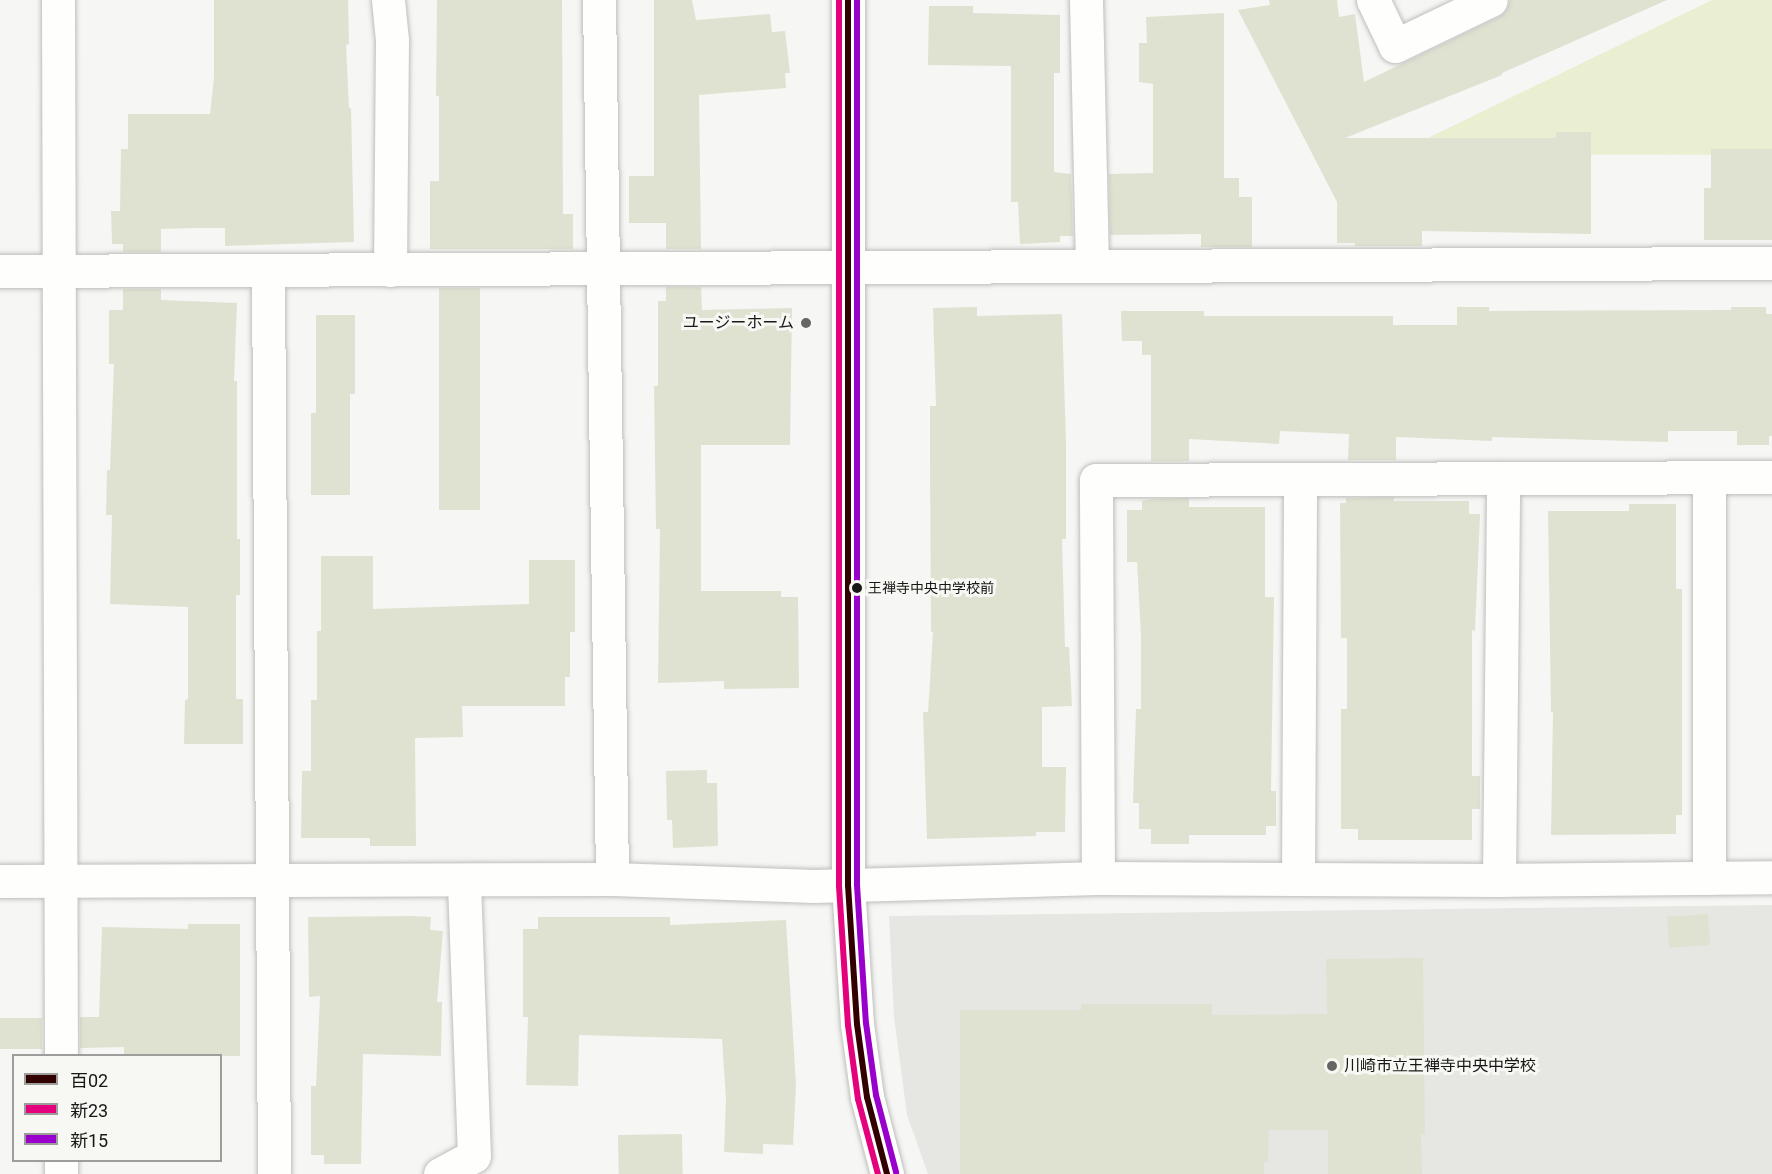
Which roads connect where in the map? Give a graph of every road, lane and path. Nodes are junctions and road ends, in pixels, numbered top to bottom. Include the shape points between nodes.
1 (58, 0) edge
2 (388, 0) edge
3 (599, 0) edge
4 (848, 0) edge
5 (1086, 0) edge
6 (1094, 0) edge
7 (1373, 0) edge
8 (1491, 0) edge
9 (1772, 263) edge
10 (1092, 266) junction
11 (848, 267) junction
12 (604, 268) junction
13 (268, 270) junction
14 (390, 270) junction
15 (59, 271) junction
16 (0, 272) edge
17 (1772, 477) edge
18 (1709, 478) junction
19 (1503, 479) junction
20 (1300, 480) junction
21 (1772, 877) edge
22 (1098, 878) junction
23 (1709, 878) junction
24 (612, 879) junction
25 (1298, 879) junction
26 (273, 880) junction
27 (464, 880) junction
28 (1499, 880) junction
29 (0, 881) edge
30 (61, 881) junction
31 (848, 885) junction
32 (61, 1054) edge
33 (274, 1174) edge
34 (440, 1174) edge
35 (887, 1174) edge

1 - 15 street
2 - 14 street via 392,40
3 - 12 street
4 - 11 street
5 - 6 street
5 - 10 street
7 - 8 street via 1395,46
9 - 10 street
10 - 11 street
11 - 12 street
11 - 31 street
12 - 14 street
12 - 24 street
13 - 14 street
13 - 15 street
13 - 26 street
15 - 16 street
15 - 30 street
17 - 18 street
18 - 19 street
18 - 23 street
19 - 20 street
19 - 28 street
20 - 22 street via 1096,480
20 - 25 street
21 - 23 street
22 - 25 street
22 - 31 street
23 - 28 street
24 - 27 street
24 - 31 street
25 - 28 street
26 - 27 street
26 - 30 street
26 - 33 street
27 - 34 street via 474,1156
29 - 30 street
30 - 32 street
31 - 35 street via 857,1024 867,1097

